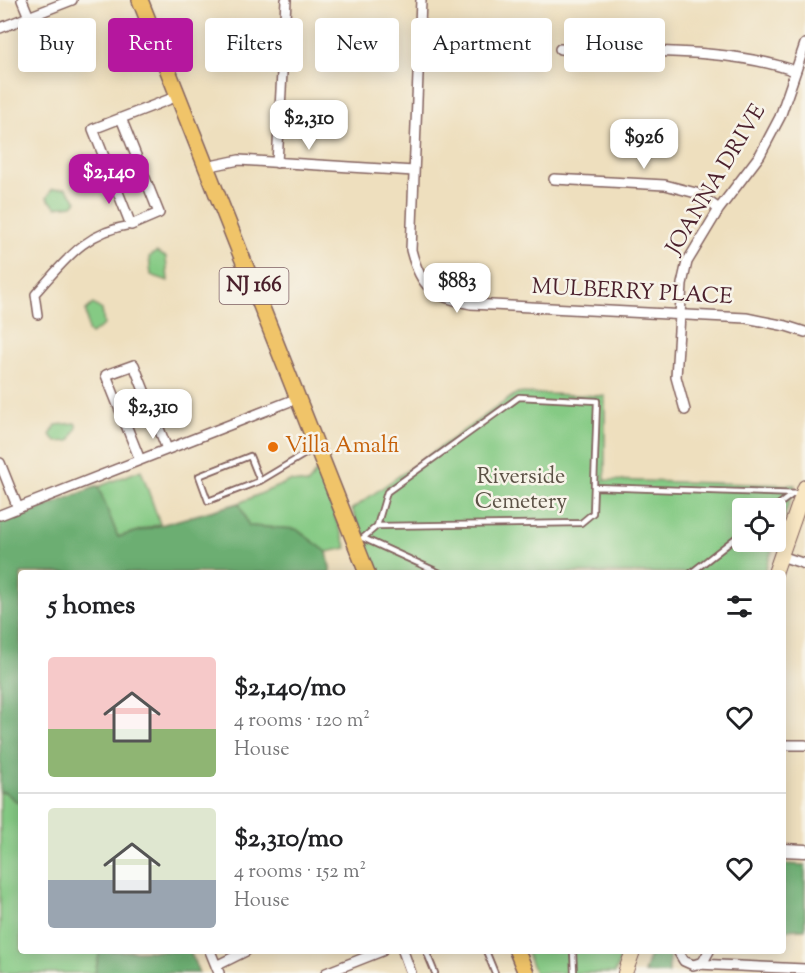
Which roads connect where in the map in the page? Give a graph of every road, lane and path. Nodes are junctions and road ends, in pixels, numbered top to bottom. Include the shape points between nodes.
1 (22, 0) edge
2 (72, 0) edge
3 (140, 0) edge
4 (286, 0) edge
5 (422, 0) edge
6 (28, 17) junction
7 (0, 28) edge
8 (805, 44) edge
9 (560, 50) dead end
10 (795, 71) junction
11 (178, 96) junction
12 (122, 118) junction
13 (277, 163) junction
14 (206, 166) junction
15 (414, 171) junction
16 (554, 179) dead end
17 (719, 209) junction
18 (131, 225) junction
19 (38, 315) dead end
20 (679, 315) junction
21 (805, 332) edge
22 (298, 398) junction
23 (685, 410) dead end
24 (317, 447) junction
25 (167, 449) junction
26 (140, 460) junction
27 (0, 463) edge
28 (260, 481) junction
29 (596, 487) junction
30 (800, 492) edge
31 (786, 501) edge
32 (18, 508) junction
33 (0, 515) edge
34 (377, 526) junction
35 (358, 538) junction
36 (732, 541) edge
37 (781, 556) junction
38 (805, 564) edge
39 (366, 570) edge
40 (433, 570) edge
41 (695, 570) edge
42 (776, 570) edge
43 (786, 745) edge
44 (805, 745) edge
45 (786, 850) edge
46 (805, 851) edge
47 (211, 954) edge
48 (241, 954) edge
49 (374, 954) edge
50 (404, 954) edge
51 (427, 954) edge
52 (487, 954) edge
53 (518, 954) edge
54 (573, 954) edge
55 (632, 954) edge
56 (680, 954) edge
57 (708, 954) edge
58 (698, 964) junction
59 (805, 969) edge
60 (217, 970) edge
61 (326, 973) edge
62 (411, 973) edge
63 (435, 973) edge
64 (495, 973) edge
65 (526, 973) edge
66 (574, 973) edge
67 (625, 973) edge

1 - 6 street
2 - 6 street
3 - 11 main road, NJ 166
4 - 13 street
5 - 15 street, MULBERRY PLACE
6 - 7 street
8 - 10 street, JOANNA DRIVE
9 - 10 street via 737,57
10 - 17 street, JOANNA DRIVE via 780,117 760,155
11 - 12 street
11 - 14 main road, NJ 166
12 - 18 street via 159,213
12 - 18 street via 93,129
13 - 14 street via 240,160
13 - 15 street
14 - 22 main road, NJ 166
15 - 20 street, MULBERRY PLACE via 411,250 425,285 441,297 471,303
16 - 17 street via 665,185 696,193
17 - 20 street, JOANNA DRIVE via 687,262
18 - 19 street via 98,233 80,245 35,294
20 - 21 street, MULBERRY PLACE via 746,318
20 - 23 street, JOANNA DRIVE via 676,377
22 - 24 main road, NJ 166
22 - 25 street
24 - 28 lane
24 - 35 main road, NJ 166
25 - 26 street
25 - 26 street via 134,364 106,375
26 - 32 street
27 - 32 street
28 - 28 lane via 208,501 199,476 250,456
29 - 30 lane
29 - 34 lane via 593,513 581,523
29 - 34 lane via 597,401 519,397 387,492
30 - 31 lane
30 - 37 main road
32 - 33 street
34 - 35 lane
35 - 39 main road, NJ 166
35 - 40 lane
36 - 41 lane
37 - 38 street
37 - 42 main road
43 - 44 street
45 - 46 street
47 - 60 street
48 - 60 street
49 - 61 street
50 - 62 street
51 - 63 lane
52 - 64 lane
53 - 65 main road
54 - 66 lane
55 - 67 main road
56 - 58 street via 684,962
57 - 58 street
58 - 59 street

